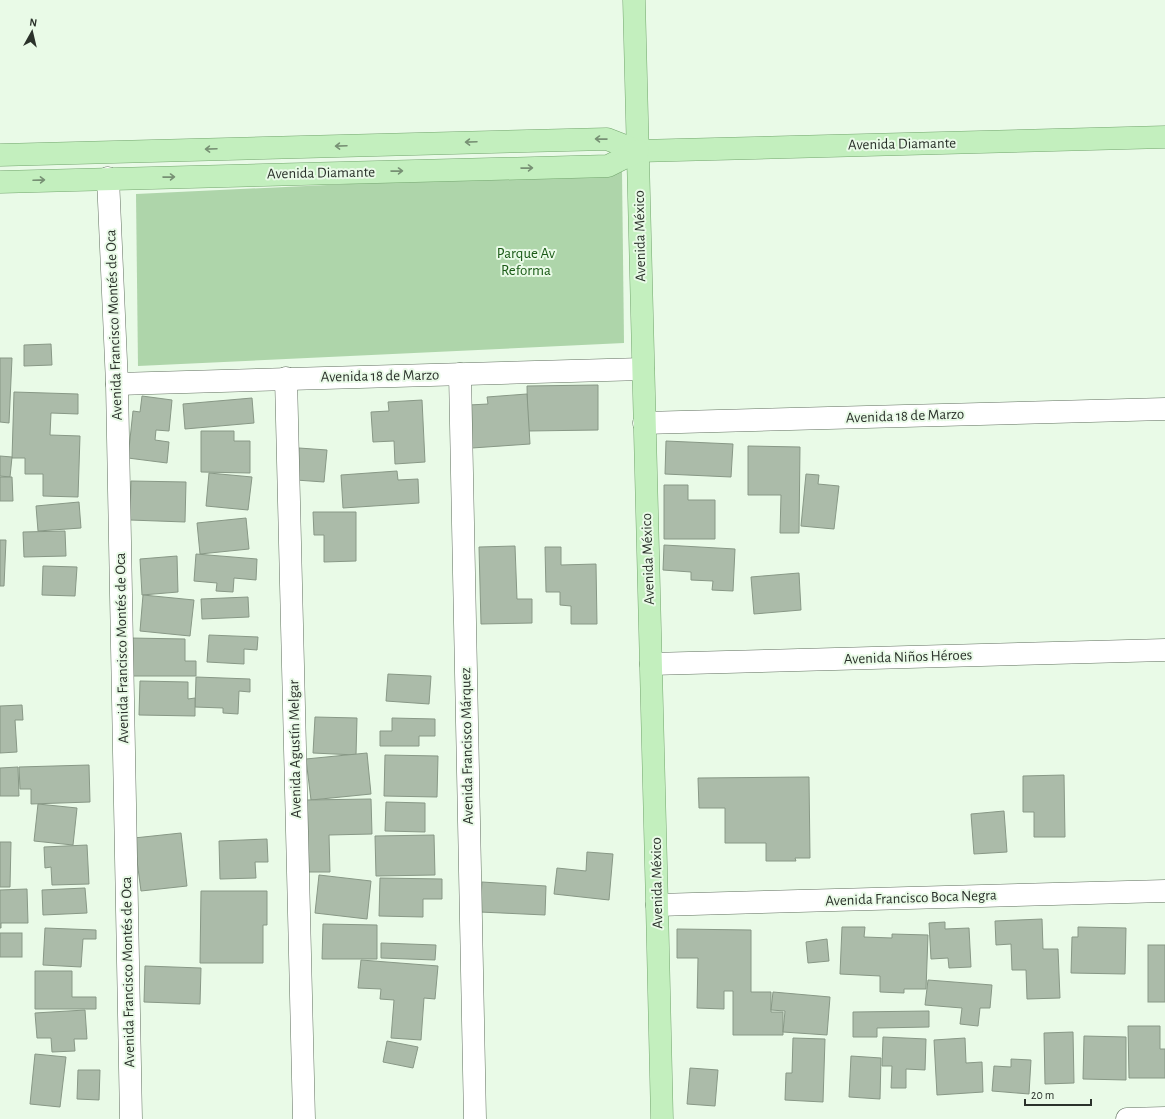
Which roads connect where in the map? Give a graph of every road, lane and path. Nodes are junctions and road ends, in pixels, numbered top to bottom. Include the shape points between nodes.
1 (634, 0) edge
2 (1165, 137) edge
3 (638, 151) junction
4 (0, 155) edge
5 (108, 178) junction
6 (0, 182) edge
7 (643, 369) junction
8 (460, 374) junction
9 (286, 378) junction
10 (117, 384) junction
11 (1165, 409) edge
12 (644, 424) junction
13 (1165, 650) edge
14 (651, 664) junction
15 (1165, 891) edge
16 (658, 905) junction
17 (1165, 1118) edge
18 (131, 1119) edge
19 (304, 1119) edge
20 (475, 1119) edge
21 (662, 1119) edge
22 (1127, 1119) edge

1 - 3 main road, Avenida México
2 - 3 main road, Avenida Diamante
3 -> 4 main road, Avenida Diamante via 607,139
5 -> 3 main road, Avenida Diamante via 608,166
3 - 7 main road, Avenida México
6 -> 5 main road, Avenida Diamante
5 - 10 street, Avenida Francisco Montés de Oca
7 - 8 street, Avenida 18 de Marzo
7 - 12 main road, Avenida México
8 - 9 street, Avenida 18 de Marzo
8 - 20 street, Avenida Francisco Márquez
9 - 10 street, Avenida 18 de Marzo
9 - 19 street, Avenida Agustín Melgar
10 - 18 street, Avenida Francisco Montés de Oca
11 - 12 street, Avenida 18 de Marzo
12 - 14 main road, Avenida México
13 - 14 street, Avenida Niños Héroes
14 - 16 main road, Avenida México
15 - 16 street, Avenida Francisco Boca Negra
16 - 21 main road, Avenida México
17 - 22 street

